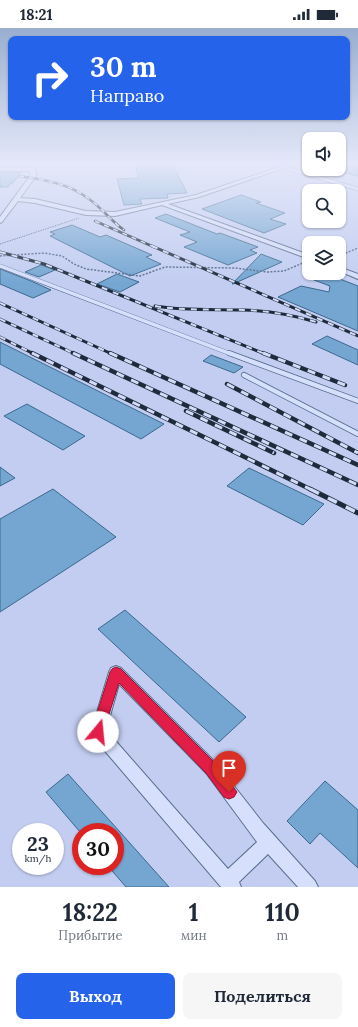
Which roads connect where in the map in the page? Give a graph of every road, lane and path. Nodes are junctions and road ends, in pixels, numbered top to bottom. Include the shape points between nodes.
1 (13, 203) edge
2 (44, 203) edge
3 (166, 203) edge
4 (162, 204) junction
5 (0, 221) edge
6 (358, 248) edge
7 (346, 253) edge
8 (302, 254) edge
9 (0, 256) edge
10 (302, 262) edge
11 (0, 266) edge
12 (346, 272) edge
13 (358, 277) edge
14 (244, 375) dead end
15 (358, 401) edge
16 (358, 434) edge
17 (270, 842) junction
18 (229, 884) edge
19 (309, 887) edge

1 - 5 street
2 - 4 street via 92,214 115,214
3 - 4 street
4 - 8 street
6 - 7 path
9 - 10 path via 44,253 62,256 86,268 140,276 165,267 284,271
11 - 15 lane
12 - 13 street
14 - 16 lane
17 - 18 street
17 - 18 street via 211,768 116,672 98,732
17 - 19 street

